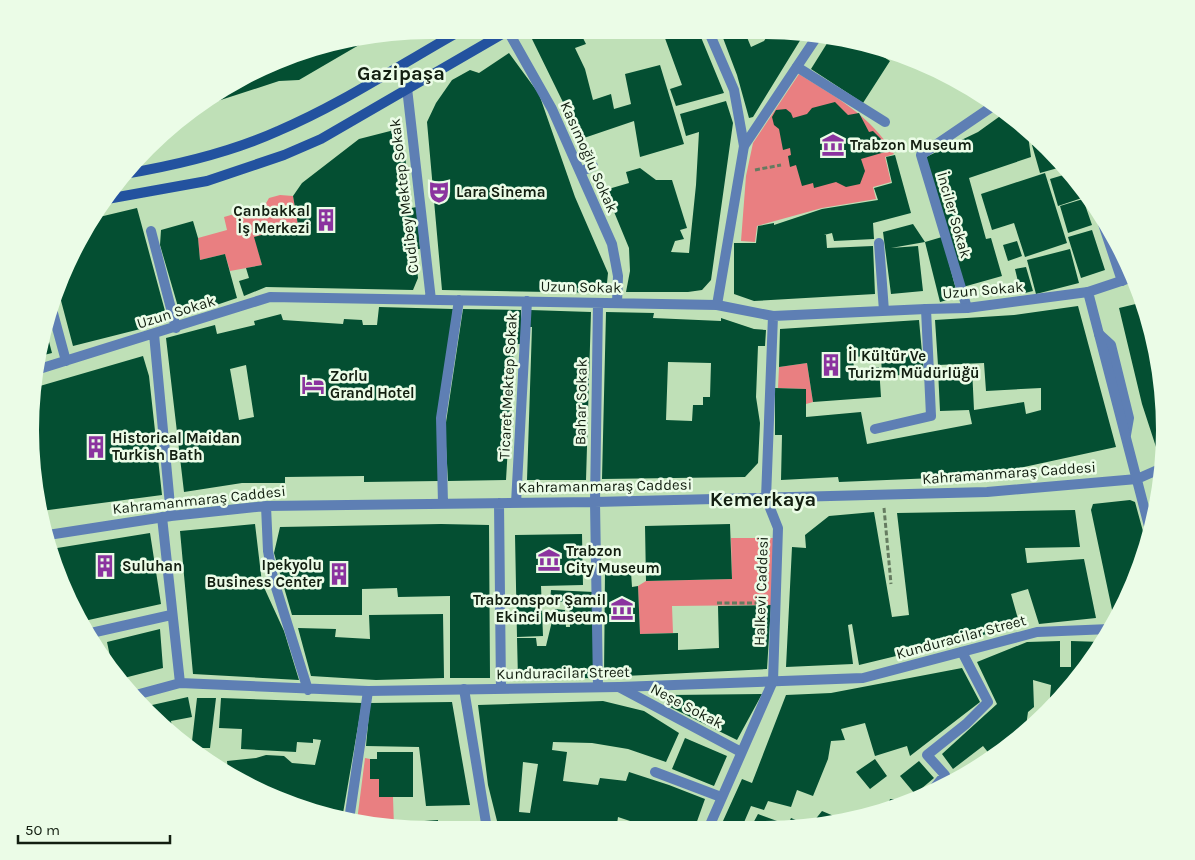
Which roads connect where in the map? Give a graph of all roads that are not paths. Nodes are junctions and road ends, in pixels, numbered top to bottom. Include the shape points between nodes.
1 (446, 39) edge
2 (492, 39) edge
3 (513, 39) edge
4 (712, 39) edge
5 (814, 42) edge
6 (797, 67) junction
7 (407, 88) junction
8 (988, 109) edge
9 (885, 122) dead end
10 (744, 146) junction
11 (593, 166) dead end
12 (137, 171) edge
13 (580, 172) junction
14 (116, 197) edge
15 (151, 231) dead end
16 (879, 243) dead end
17 (1110, 246) edge
18 (1126, 280) edge
19 (1122, 282) junction
20 (1088, 292) junction
21 (431, 300) junction
22 (459, 300) junction
23 (527, 301) junction
24 (598, 303) junction
25 (617, 303) junction
26 (718, 305) junction
27 (967, 308) junction
28 (926, 309) junction
29 (884, 311) junction
30 (773, 316) junction
31 (55, 320) edge
32 (176, 328) junction
33 (154, 334) junction
34 (66, 361) junction
35 (44, 368) edge
36 (875, 429) dead end
37 (1154, 472) edge
38 (1137, 479) junction
39 (766, 498) junction
40 (595, 502) junction
41 (500, 503) junction
42 (516, 503) junction
43 (443, 504) junction
44 (266, 506) junction
45 (166, 516) junction
46 (1147, 516) edge
47 (53, 534) edge
48 (172, 615) junction
49 (1102, 629) edge
50 (95, 632) edge
51 (962, 652) junction
52 (774, 681) junction
53 (180, 684) junction
54 (598, 687) junction
55 (618, 687) junction
56 (464, 689) junction
57 (501, 689) junction
58 (308, 690) junction
59 (368, 691) junction
60 (141, 694) edge
61 (742, 752) junction
62 (655, 772) dead end
63 (942, 779) edge
64 (721, 797) junction
65 (350, 813) edge
66 (486, 821) edge
67 (714, 821) edge

1 - 12 main road via 314,115 278,132 200,160
2 - 7 main road
3 - 13 street, Kasımoğlu Sokak via 552,109
4 - 10 street via 734,90
5 - 6 street
6 - 9 street
6 - 10 street
7 - 14 main road via 321,139 284,155 207,182
7 - 21 street, Cudibey Mektep Sokak
8 - 27 street, İnciler Sokak via 921,155
10 - 26 street
11 - 13 street
13 - 25 street, Kasımoğlu Sokak via 612,244 618,276
15 - 32 street
16 - 29 street
17 - 19 street
18 - 19 street, Uzun Sokak
19 - 20 street, Uzun Sokak
20 - 27 street, Uzun Sokak
20 - 38 street
21 - 22 street, Uzun Sokak
21 - 32 street, Uzun Sokak via 270,297
22 - 23 street, Uzun Sokak
22 - 43 street via 442,418
23 - 24 street, Uzun Sokak
23 - 42 street, Ticaret Mektep Sokak
24 - 25 street, Uzun Sokak
24 - 40 street, Bahar Sokak
25 - 26 street, Uzun Sokak
26 - 30 street, Uzun Sokak
27 - 28 street, Uzun Sokak
28 - 29 street, Uzun Sokak
28 - 36 street via 931,416
29 - 30 street, Uzun Sokak
30 - 39 street, Halkevi Caddesi
31 - 34 street
32 - 33 street, Uzun Sokak
33 - 34 street, Uzun Sokak
33 - 45 street
34 - 35 street, Uzun Sokak
37 - 38 street, Kahramanmaraş Caddesi
38 - 39 street, Kahramanmaraş Caddesi via 987,492
38 - 46 street
39 - 40 street, Kahramanmaraş Caddesi
39 - 52 street, Halkevi Caddesi via 778,528
40 - 42 street, Kahramanmaraş Caddesi
40 - 54 street, Bahar Sokak
41 - 42 street, Kahramanmaraş Caddesi
41 - 43 street, Kahramanmaraş Caddesi
41 - 57 street
43 - 44 street, Kahramanmaraş Caddesi
44 - 45 street, Kahramanmaraş Caddesi
44 - 58 street via 270,560
45 - 47 street, Kahramanmaraş Caddesi
45 - 48 street
48 - 50 street
48 - 53 street
49 - 51 street, Kunduracilar Street via 1037,632
51 - 52 street, Kunduracilar Street via 862,678
51 - 63 street via 988,702 927,755 945,775
52 - 55 street, Kunduracilar Street
52 - 61 street, Halkevi Caddesi
53 - 58 street, Kunduracilar Street
53 - 60 street, Kunduracilar Street
54 - 55 street, Kunduracilar Street
54 - 57 street, Kunduracilar Street
55 - 61 street, Neşe Sokak
56 - 57 street, Kunduracilar Street
56 - 59 street, Kunduracilar Street
56 - 66 street
58 - 59 street, Kunduracilar Street
59 - 65 street
61 - 64 street, Halkevi Caddesi
62 - 64 street
64 - 67 street, Halkevi Caddesi

